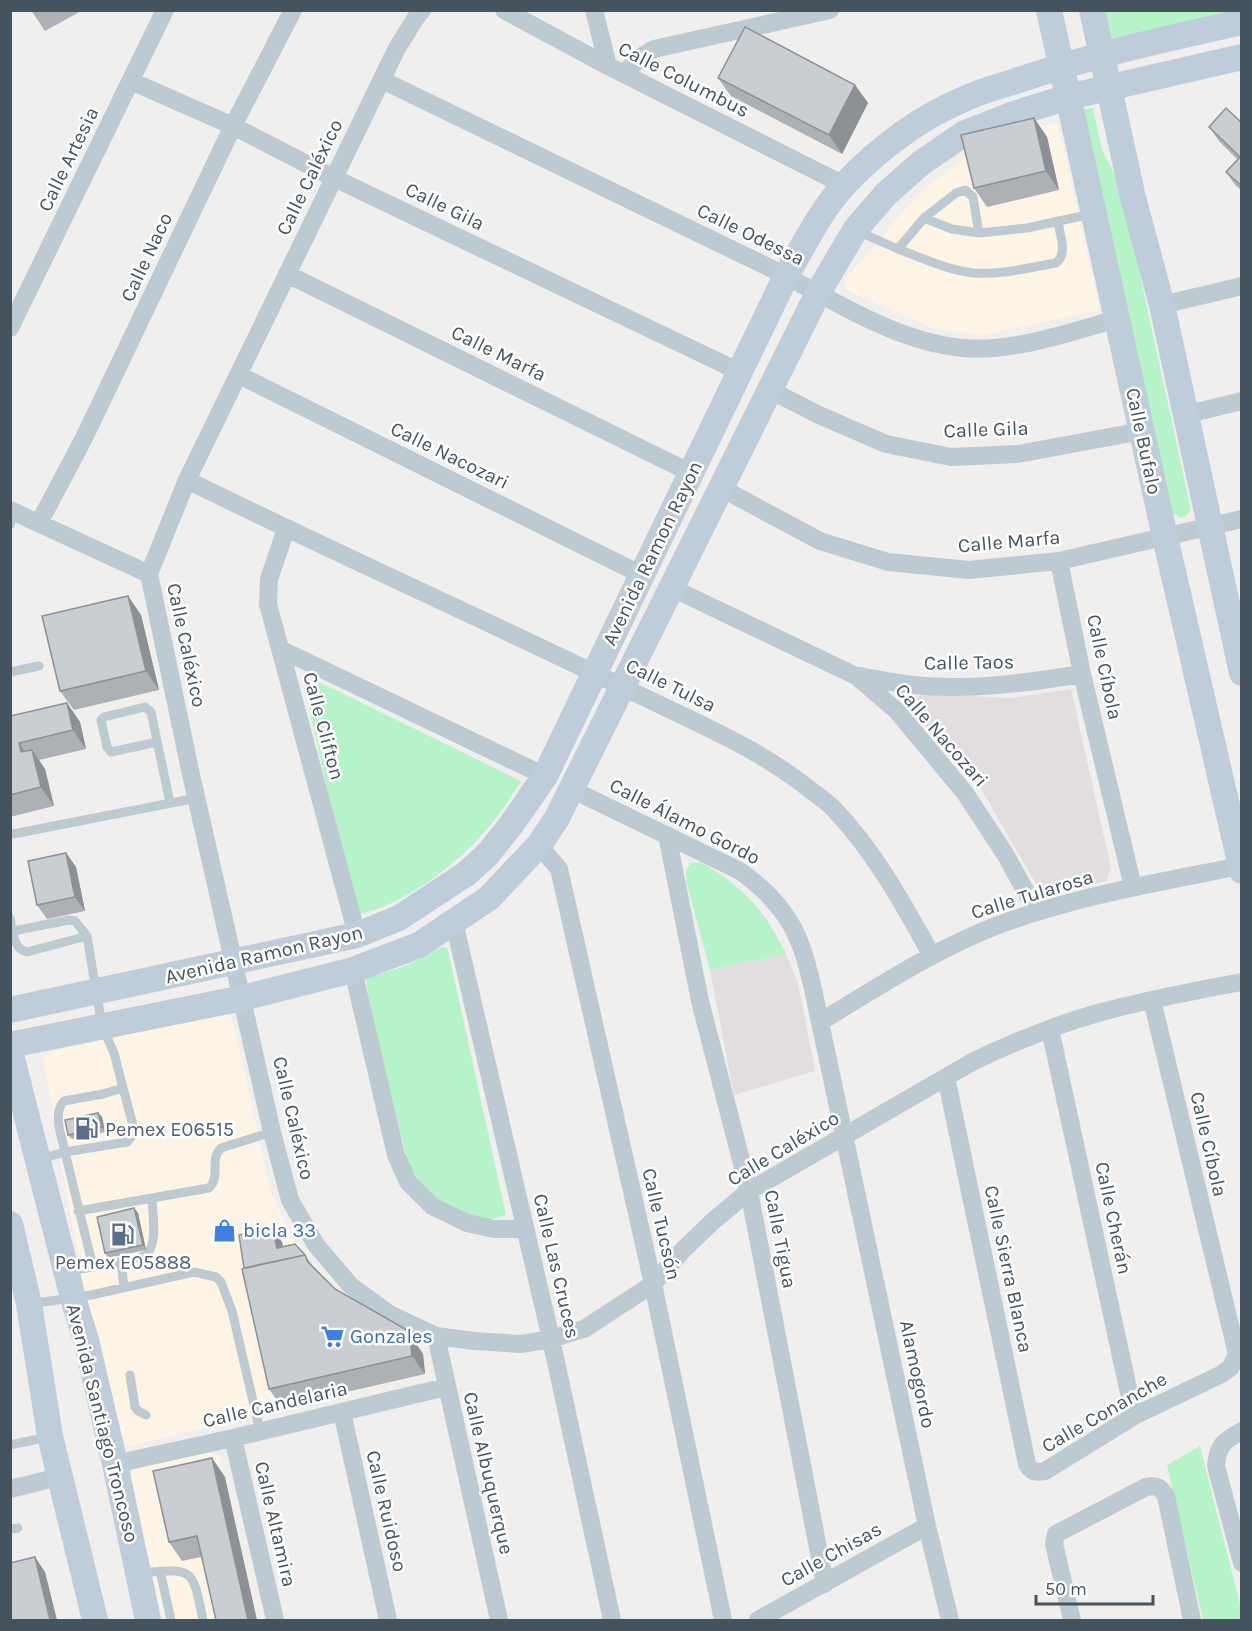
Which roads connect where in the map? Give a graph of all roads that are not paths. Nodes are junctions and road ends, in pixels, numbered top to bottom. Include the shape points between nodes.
1 (165, 10) edge
2 (293, 10) edge
3 (422, 10) edge
4 (504, 10) edge
5 (594, 10) edge
6 (830, 10) edge
7 (1049, 10) edge
8 (1092, 10) edge
9 (1242, 22) edge
10 (1101, 54) junction
11 (1242, 57) edge
12 (1062, 65) junction
13 (616, 70) junction
14 (382, 80) junction
15 (131, 81) junction
16 (1109, 88) junction
17 (1068, 97) junction
18 (233, 126) junction
19 (334, 178) junction
20 (844, 185) junction
21 (1094, 214) junction
22 (924, 218) junction
23 (1058, 222) junction
24 (855, 230) junction
25 (980, 233) junction
26 (898, 249) junction
27 (287, 274) junction
28 (786, 276) junction
29 (1242, 286) edge
30 (818, 293) junction
31 (1162, 306) junction
32 (1117, 319) junction
33 (10, 328) edge
34 (740, 372) junction
35 (239, 375) junction
36 (770, 390) junction
37 (1242, 401) edge
38 (1184, 415) junction
39 (1142, 430) junction
40 (691, 473) junction
41 (188, 480) junction
42 (721, 488) junction
43 (11, 516) edge
44 (1242, 519) edge
45 (39, 523) junction
46 (1209, 526) junction
47 (286, 529) junction
48 (1165, 537) junction
49 (1059, 561) junction
50 (149, 574) junction
51 (642, 575) junction
52 (672, 588) junction
53 (280, 649) junction
54 (39, 666) dead end
55 (10, 672) edge
56 (595, 673) junction
57 (1242, 673) edge
58 (1082, 674) junction
59 (856, 676) junction
60 (623, 687) junction
61 (157, 742) junction
62 (545, 776) junction
63 (573, 790) junction
64 (197, 798) junction
65 (170, 803) junction
66 (13, 834) dead end
67 (667, 835) junction
68 (539, 845) junction
69 (1241, 868) edge
70 (1133, 887) junction
71 (1037, 912) junction
72 (10, 918) edge
73 (454, 922) junction
74 (13, 931) junction
75 (357, 935) junction
76 (87, 936) junction
77 (932, 956) junction
78 (235, 962) junction
79 (353, 970) junction
80 (1242, 982) edge
81 (97, 992) junction
82 (243, 998) junction
83 (1152, 1000) junction
84 (10, 1010) edge
85 (820, 1022) junction
86 (102, 1026) junction
87 (1050, 1029) junction
88 (10, 1045) edge
89 (10, 1051) edge
90 (946, 1077) junction
91 (123, 1088) junction
92 (272, 1132) junction
93 (845, 1137) junction
94 (65, 1152) junction
95 (37, 1160) junction
96 (749, 1191) junction
97 (152, 1198) junction
98 (78, 1211) junction
99 (10, 1224) edge
100 (525, 1229) junction
101 (121, 1262) junction
102 (93, 1267) junction
103 (66, 1272) junction
104 (652, 1284) junction
105 (124, 1287) junction
106 (73, 1298) junction
107 (29, 1304) junction
108 (435, 1336) junction
109 (551, 1339) junction
110 (1231, 1367) joint
111 (130, 1375) dead end
112 (446, 1388) junction
113 (342, 1412) junction
114 (146, 1414) dead end
115 (1134, 1416) junction
116 (260, 1431) junction
117 (1242, 1431) edge
118 (50, 1436) junction
119 (233, 1438) junction
120 (10, 1445) edge
121 (115, 1464) junction
122 (1030, 1470) joint
123 (59, 1478) junction
124 (10, 1489) edge
125 (927, 1526) junction
126 (1242, 1563) edge
127 (149, 1572) junction
128 (825, 1584) junction
129 (95, 1620) edge
130 (148, 1620) edge
131 (171, 1620) edge
132 (203, 1620) edge
133 (274, 1620) edge
134 (388, 1620) edge
135 (499, 1620) edge
136 (612, 1620) edge
137 (723, 1620) edge
138 (758, 1620) edge
139 (950, 1620) edge
140 (1072, 1620) edge
141 (1192, 1620) edge

1 - 15 street, Calle Artesia
2 - 18 street, Calle Naco
3 - 14 street, Calle Caléxico
4 - 13 street, Calle Columbus
5 - 13 street
6 - 13 street via 654,49
7 - 12 main road, Calle Bufalo
8 - 10 main road
9 - 10 main road, Avenida Ramon Rayon
10 - 12 main road, Avenida Ramon Rayon
10 - 16 main road
11 - 16 main road, Avenida Ramon Rayon
12 - 17 main road, Calle Bufalo
12 - 20 main road, Avenida Ramon Rayon via 962,100 915,125 877,153
13 - 20 street, Calle Columbus
14 - 19 street, Calle Caléxico
14 - 28 street, Calle Odessa
15 - 18 street, Calle Gila
15 - 33 street, Calle Artesia
16 - 17 main road, Avenida Ramon Rayon
16 - 31 main road
17 - 21 main road, Calle Bufalo
17 - 24 main road, Avenida Ramon Rayon via 965,133 912,171
18 - 19 street, Calle Gila
18 - 45 street, Calle Naco via 84,438
19 - 27 street, Calle Caléxico
19 - 34 street, Calle Gila
20 - 28 main road, Avenida Ramon Rayon via 818,220
21 - 23 lane
21 - 32 main road, Calle Bufalo
22 - 25 lane via 952,229
22 - 25 lane via 956,193 966,190 973,197
22 - 26 lane
23 - 25 lane
23 - 26 lane via 1063,250 1060,260 1010,272 973,273
24 - 26 lane
24 - 30 main road, Avenida Ramon Rayon
27 - 35 street, Calle Caléxico
27 - 40 street, Calle Marfa
28 - 30 street, Calle Odessa
28 - 34 main road, Avenida Ramon Rayon
29 - 31 street
30 - 32 street, Calle Odessa via 883,326 961,348 993,348 1051,338
30 - 36 main road, Avenida Ramon Rayon
31 - 38 main road
32 - 39 main road, Calle Bufalo
34 - 40 main road, Avenida Ramon Rayon
35 - 41 street, Calle Caléxico
35 - 51 street, Calle Nacozari
36 - 39 street, Calle Gila via 886,444 951,457 1018,453
36 - 42 main road, Avenida Ramon Rayon
37 - 38 street
38 - 46 main road
39 - 48 main road, Calle Bufalo
40 - 51 main road, Avenida Ramon Rayon
41 - 47 street, Calle Tulsa
41 - 50 street, Calle Caléxico
42 - 49 street, Calle Marfa via 820,541 888,562 969,570
42 - 52 main road, Avenida Ramon Rayon
43 - 45 street
44 - 46 street, Calle Marfa
45 - 50 street
46 - 48 street, Calle Marfa
46 - 57 main road
47 - 53 street, Calle Clifton via 269,579 268,595
47 - 56 street, Calle Tulsa
48 - 49 street, Calle Marfa
48 - 69 main road, Calle Bufalo
49 - 58 street, Calle Cíbola
50 - 64 street, Calle Caléxico
51 - 56 main road, Avenida Ramon Rayon
52 - 59 street, Calle Nacozari
52 - 60 main road, Avenida Ramon Rayon
53 - 62 street
53 - 75 street, Calle Clifton
54 - 55 lane
56 - 60 street, Calle Tulsa
56 - 62 main road, Avenida Ramon Rayon
58 - 59 street, Calle Taos via 1017,684 964,686 914,685
58 - 70 street, Calle Cíbola
59 - 71 street, Calle Nacozari via 897,711 965,793
60 - 63 main road, Avenida Ramon Rayon
60 - 77 street, Calle Tulsa via 787,770 834,808 902,901
61 - 61 lane via 111,752 106,747 101,720 145,706 151,712
61 - 65 lane
62 - 75 main road, Avenida Ramon Rayon via 487,855 466,874 399,918
63 - 67 street, Calle Álamo Gordo
63 - 68 main road, Avenida Ramon Rayon
64 - 65 lane
64 - 78 street, Calle Caléxico
65 - 66 lane
67 - 85 street, Calle Álamo Gordo via 740,871 761,886 784,913 799,941
67 - 96 street, Calle Tigua via 700,1001
68 - 73 main road, Avenida Ramon Rayon via 489,898
68 - 104 street, Calle Tucsón via 559,869
69 - 70 street, Calle Tularosa
70 - 71 street, Calle Tularosa
71 - 77 street, Calle Tularosa via 962,940
72 - 74 lane
73 - 79 main road, Avenida Ramon Rayon via 419,945
73 - 100 street, Calle Las Cruces
74 - 76 lane via 69,920 75,921
74 - 76 lane via 18,948 27,952
75 - 78 main road, Avenida Ramon Rayon
76 - 81 lane
77 - 85 street, Calle Tularosa
78 - 81 main road, Avenida Ramon Rayon
78 - 82 street, Calle Caléxico
79 - 82 main road, Avenida Ramon Rayon
79 - 100 street via 396,1155 408,1182 432,1206 467,1223 494,1229
80 - 83 street, Calle Caléxico
81 - 84 main road, Avenida Ramon Rayon
81 - 86 lane
82 - 86 main road, Avenida Ramon Rayon
82 - 92 street, Calle Caléxico
83 - 87 street, Calle Caléxico
83 - 110 street, Calle Cíbola via 1237,1354
85 - 93 street, Calle Álamo Gordo
86 - 88 main road, Avenida Ramon Rayon
86 - 91 lane
87 - 90 street, Calle Caléxico
87 - 115 street, Calle Cherán
89 - 95 main road, Avenida Santiago Troncoso
90 - 93 street, Calle Caléxico
90 - 122 street, Calle Sierra Blanca
91 - 94 lane via 61,1104 57,1114
91 - 94 lane via 134,1129 127,1142
92 - 97 lane via 218,1151 214,1160 215,1180 209,1188
92 - 108 street, Calle Caléxico via 290,1200 316,1245 351,1286 390,1315
93 - 96 street, Calle Caléxico
93 - 125 street, Alamogordo
94 - 95 lane
94 - 98 lane
95 - 103 main road, Avenida Santiago Troncoso
96 - 104 street, Calle Caléxico via 682,1250
96 - 128 street, Calle Tigua
97 - 98 lane
97 - 101 lane via 151,1249 145,1255
98 - 102 lane
99 - 107 main road
100 - 109 street, Calle Las Cruces
101 - 102 lane
101 - 105 lane
102 - 103 lane
103 - 106 main road, Avenida Santiago Troncoso
104 - 109 street, Calle Caléxico via 584,1329
104 - 137 street, Calle Tucsón
105 - 106 lane
105 - 116 lane via 194,1272 221,1282 232,1311
106 - 107 lane
106 - 121 main road, Avenida Santiago Troncoso
107 - 118 main road
108 - 109 street, Calle Caléxico via 521,1344
108 - 112 street, Calle Albuquerque
109 - 136 street, Calle Las Cruces
110 - 115 street, Calle Conanche
111 - 114 lane via 135,1407
112 - 113 street, Calle Candelaria
112 - 135 street, Calle Albuquerque
113 - 116 street, Calle Candelaria
113 - 134 street, Calle Ruidoso
115 - 122 street, Calle Conanche via 1045,1471
116 - 119 street, Calle Candelaria
117 - 126 street via 1225,1441 1216,1466
118 - 120 lane
118 - 123 main road
119 - 121 street, Calle Candelaria
119 - 133 street, Calle Altamira
121 - 127 main road, Avenida Santiago Troncoso
123 - 124 street
123 - 129 main road
125 - 128 street, Calle Chisas
125 - 139 street, Alamogordo
127 - 130 main road, Avenida Santiago Troncoso
127 - 131 lane
127 - 132 lane via 176,1570 193,1579
128 - 138 street, Calle Chisas
140 - 141 street via 1054,1544 1056,1534 1155,1485 1166,1496

